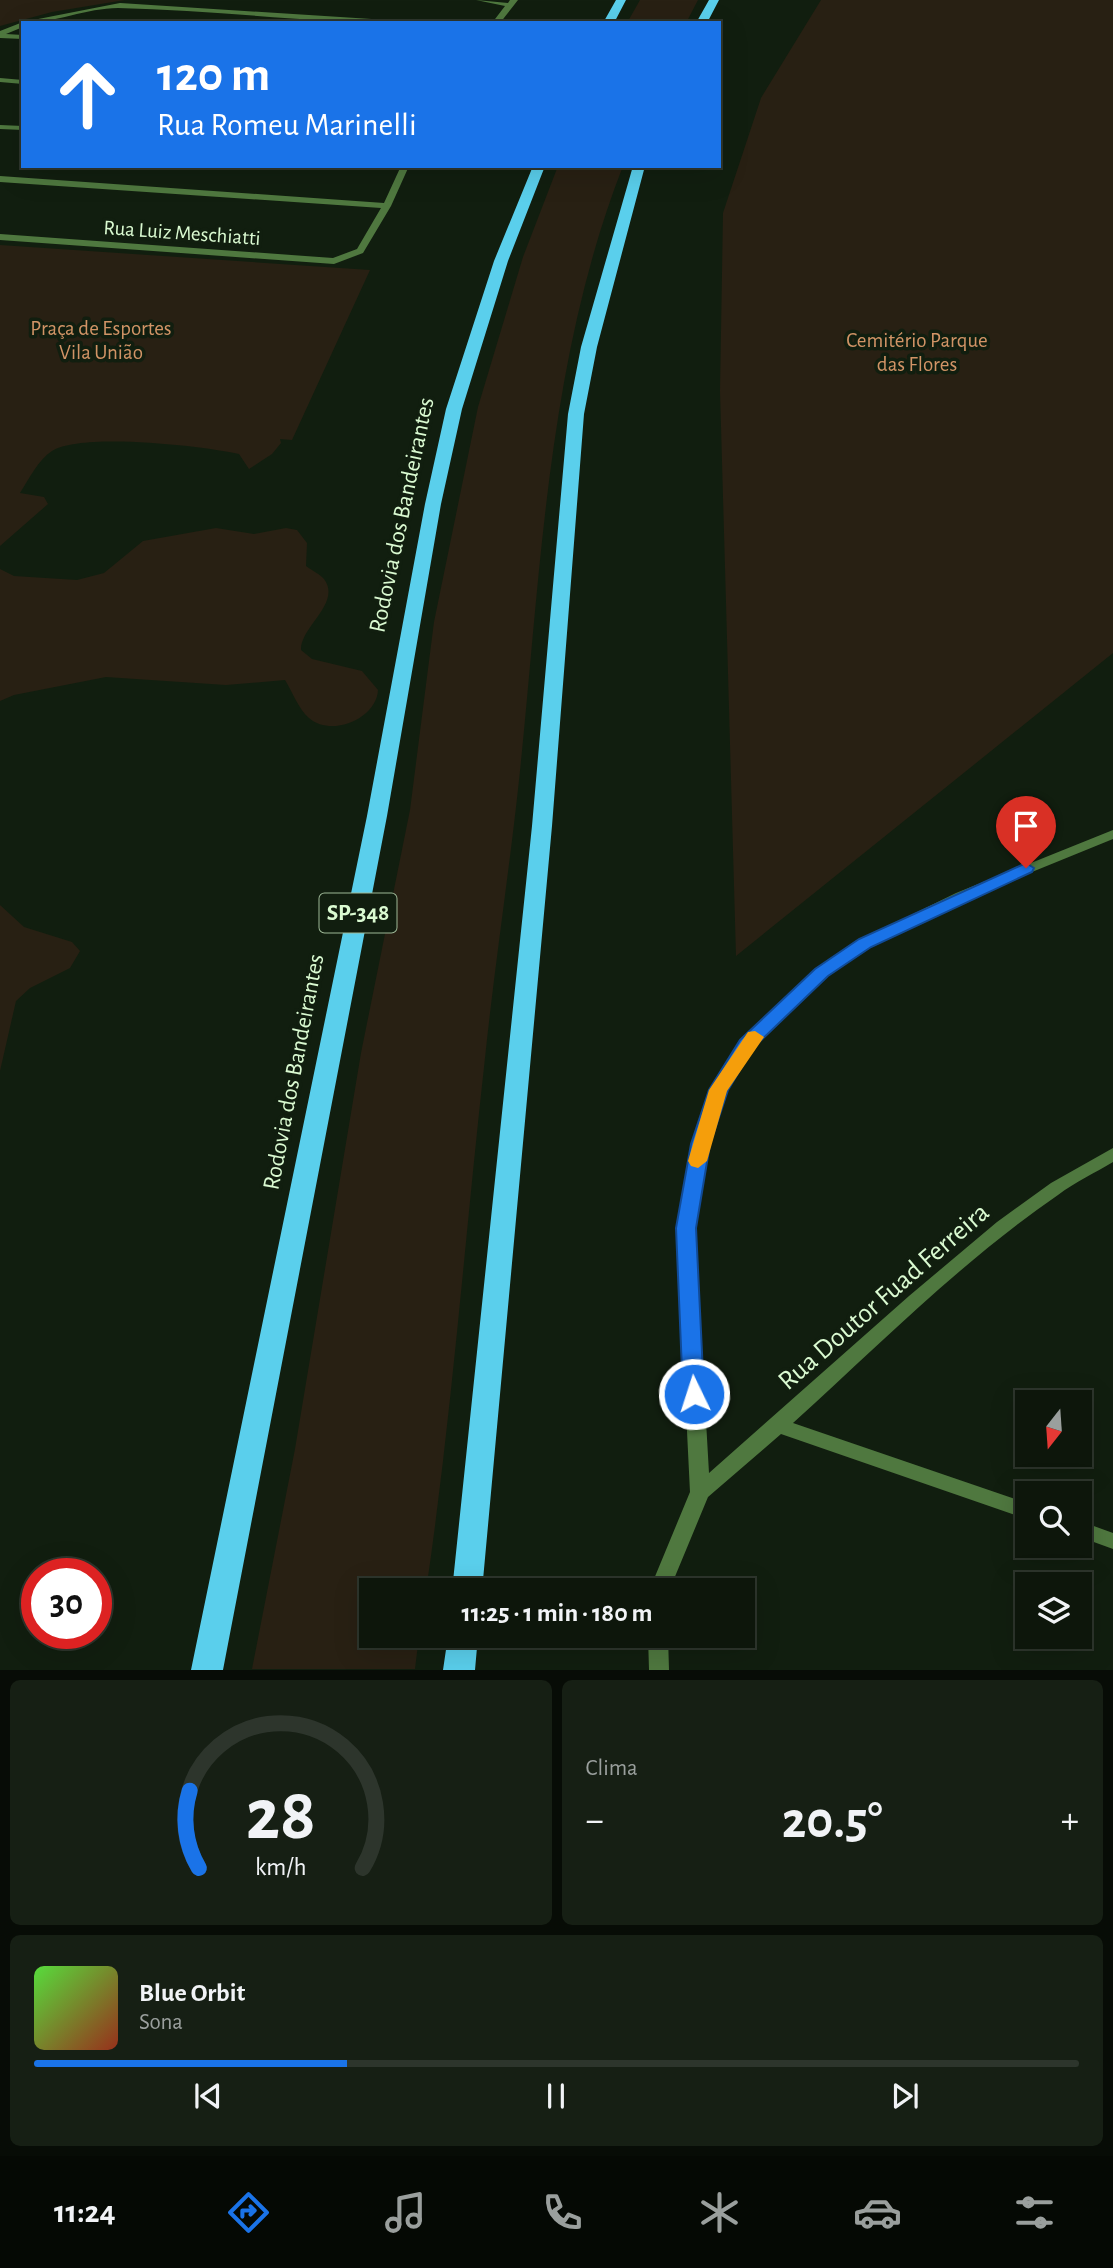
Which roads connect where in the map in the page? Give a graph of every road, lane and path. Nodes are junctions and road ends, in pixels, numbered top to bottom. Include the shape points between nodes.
1 (152, 0) edge
2 (172, 0) edge
3 (480, 0) edge
4 (621, 0) edge
5 (714, 0) edge
6 (512, 2) edge
7 (112, 6) junction
8 (197, 11) junction
9 (35, 21) edge
10 (369, 21) edge
11 (498, 21) edge
12 (609, 21) edge
13 (702, 21) edge
14 (21, 25) edge
15 (0, 35) edge
16 (21, 37) edge
17 (0, 80) edge
18 (21, 82) edge
19 (0, 127) edge
20 (21, 128) edge
21 (404, 168) edge
22 (538, 168) edge
23 (638, 168) edge
24 (0, 179) edge
25 (387, 206) junction
26 (0, 237) edge
27 (1113, 834) edge
28 (1113, 1154) edge
29 (780, 1426) junction
30 (700, 1492) junction
31 (1015, 1507) edge
32 (1092, 1533) edge
33 (1113, 1541) edge
34 (468, 1578) edge
35 (664, 1578) edge
36 (462, 1648) edge
37 (658, 1648) edge
38 (207, 1670) edge
39 (459, 1670) edge
40 (659, 1670) edge

1 - 7 street
2 - 8 street
3 - 6 street
4 - 12 highway
5 - 13 highway
6 - 11 street
7 - 8 street
7 - 9 street
8 - 10 street
14 - 15 street
15 - 16 street
17 - 18 street
19 - 20 street
21 - 25 street
22 - 38 highway, Rodovia dos Bandeirantes / SP-348 via 501,261 454,409 433,504 377,816
23 - 34 highway via 589,347 576,414
24 - 25 street
25 - 26 street, Rua Luiz Meschiatti via 360,251 334,261
27 - 30 street via 961,896 865,943 821,972 747,1044 719,1090 701,1144 686,1228
28 - 29 street, Rua Doutor Fuad Ferreira via 1050,1192 920,1295
29 - 30 street, Rua Doutor Fuad Ferreira
29 - 31 street
30 - 35 street
32 - 33 street
36 - 39 highway
37 - 40 street

